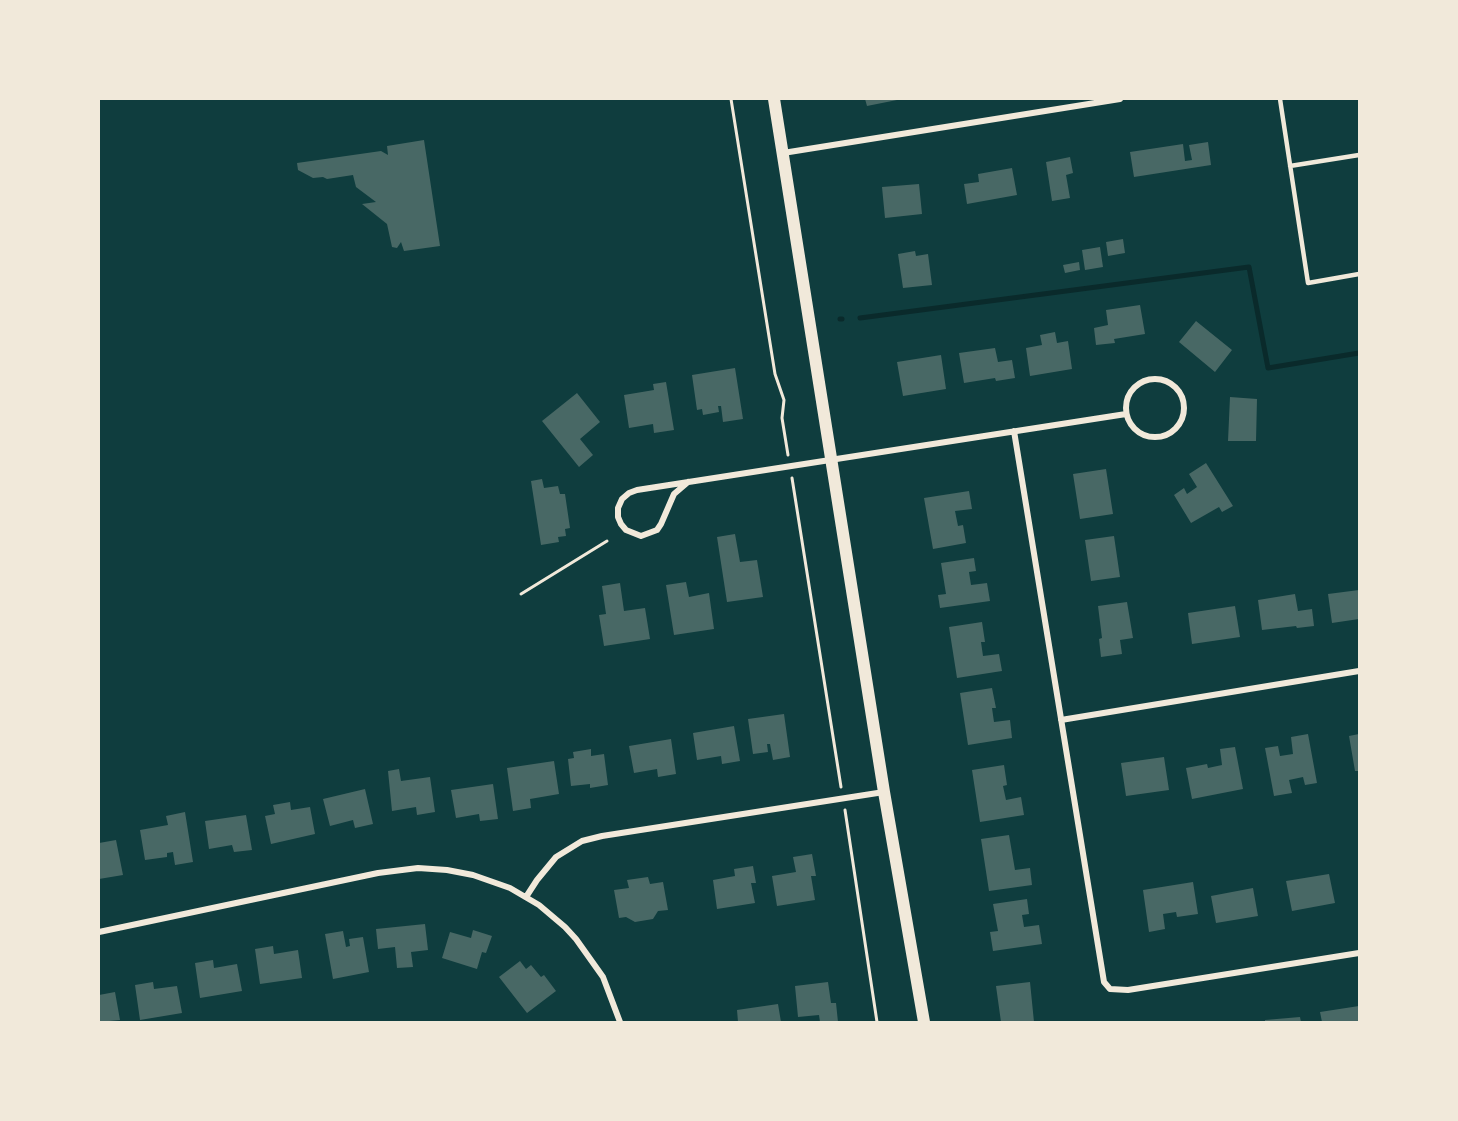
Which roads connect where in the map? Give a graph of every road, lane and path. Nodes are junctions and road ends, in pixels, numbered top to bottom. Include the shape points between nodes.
1 (732, 99) edge
2 (774, 99) edge
3 (1120, 99) edge
4 (1280, 99) edge
5 (783, 153) junction
6 (1359, 155) edge
7 (1290, 166) junction
8 (1359, 274) edge
9 (1126, 414) junction
10 (1014, 431) junction
11 (789, 456) dead end
12 (832, 459) junction
13 (792, 478) dead end
14 (688, 482) junction
15 (607, 541) dead end
16 (521, 594) dead end
17 (1359, 671) edge
18 (1061, 720) junction
19 (841, 788) dead end
20 (885, 792) junction
21 (844, 810) dead end
22 (526, 897) junction
23 (99, 932) edge
24 (1359, 953) edge
25 (620, 1022) edge
26 (877, 1022) edge
27 (924, 1022) edge

1 - 11 path via 775,374 784,400 782,418
2 - 5 main road
3 - 5 street
4 - 7 lane
5 - 12 main road
6 - 7 lane
7 - 8 lane via 1308,283
9 - 9 street via 1136,430 1154,437 1164,436 1179,425 1185,407 1178,389 1152,378 1129,394
9 - 10 street
10 - 12 street
10 - 18 street
12 - 14 street
12 - 20 main road
13 - 19 path
14 - 14 street via 629,493 618,508 621,524 640,536 657,530 674,494
15 - 16 path
17 - 18 street
18 - 24 street via 1102,975 1110,989 1128,990
20 - 22 street via 582,841 549,864
20 - 27 main road
21 - 26 path
22 - 23 street via 462,873 433,868 398,870
22 - 25 street via 576,939 603,977

